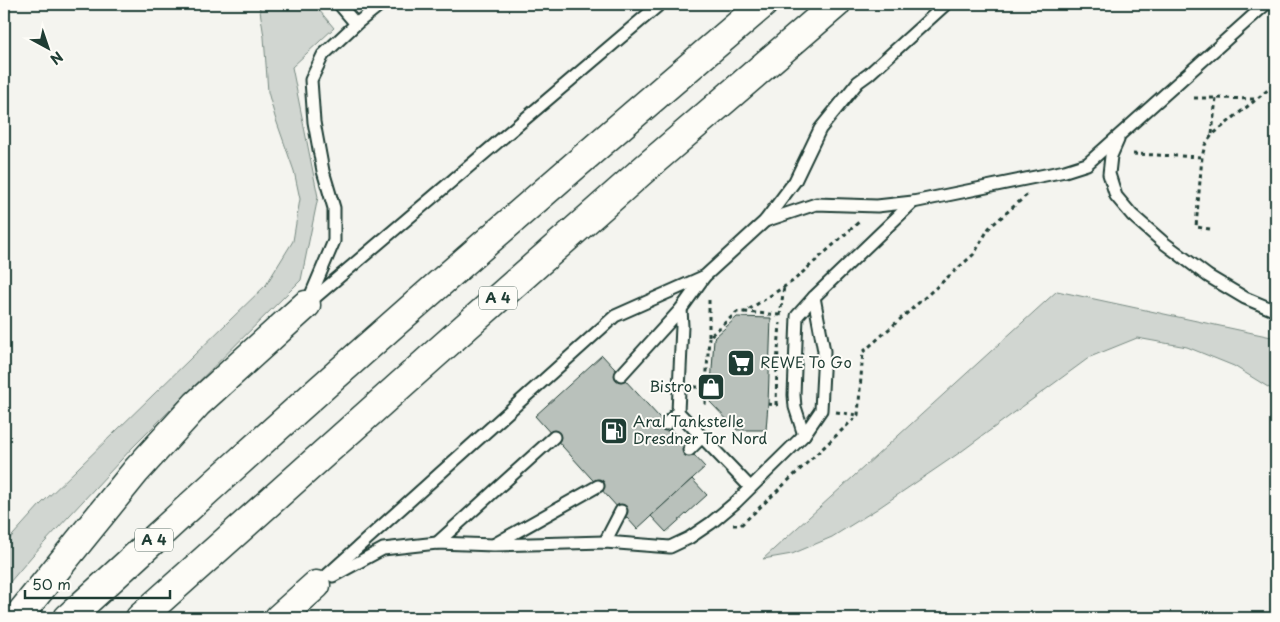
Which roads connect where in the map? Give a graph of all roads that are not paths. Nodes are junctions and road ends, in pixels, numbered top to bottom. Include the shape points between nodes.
1 (339, 4) edge
2 (381, 4) edge
3 (660, 4) edge
4 (763, 4) edge
5 (836, 4) edge
6 (946, 4) edge
7 (1266, 4) edge
8 (356, 24) junction
9 (1119, 137) junction
10 (913, 202) junction
11 (765, 221) junction
12 (705, 276) junction
13 (814, 297) junction
14 (306, 305) junction
15 (681, 309) junction
16 (1276, 312) edge
17 (621, 375) dead end
18 (678, 412) junction
19 (666, 424) dead end
20 (804, 435) junction
21 (554, 437) dead end
22 (702, 437) junction
23 (689, 450) dead end
24 (598, 486) dead end
25 (750, 487) junction
26 (621, 511) dead end
27 (605, 542) junction
28 (437, 544) junction
29 (494, 545) junction
30 (316, 585) junction
31 (17, 618) edge
32 (68, 618) edge
33 (140, 618) edge
34 (279, 618) edge

1 - 8 lane
2 - 8 lane
3 - 14 lane
4 - 32 highway, A 4 via 417,304
5 - 33 highway, A 4 via 642,171
6 - 11 lane via 858,82 820,129 796,181
7 - 9 lane
8 - 14 lane via 323,55 311,80 314,122 334,208 334,241
9 - 10 lane via 1087,164 1065,171
9 - 16 lane via 1111,156 1109,174 1116,196 1132,215 1208,276
10 - 11 lane via 876,206 816,204
10 - 13 lane
11 - 12 lane
12 - 15 lane
12 - 30 lane via 615,316
13 - 20 lane via 824,351 821,410
13 - 20 lane via 798,316 795,407
14 - 31 highway via 197,404 136,471
15 - 17 lane
15 - 18 lane
18 - 19 lane
18 - 22 lane
20 - 25 lane
21 - 28 lane
22 - 23 lane
22 - 25 lane
24 - 29 lane
25 - 27 lane via 711,523 670,547
26 - 27 lane
27 - 29 lane
28 - 29 lane
28 - 30 lane via 383,549
30 - 34 highway

